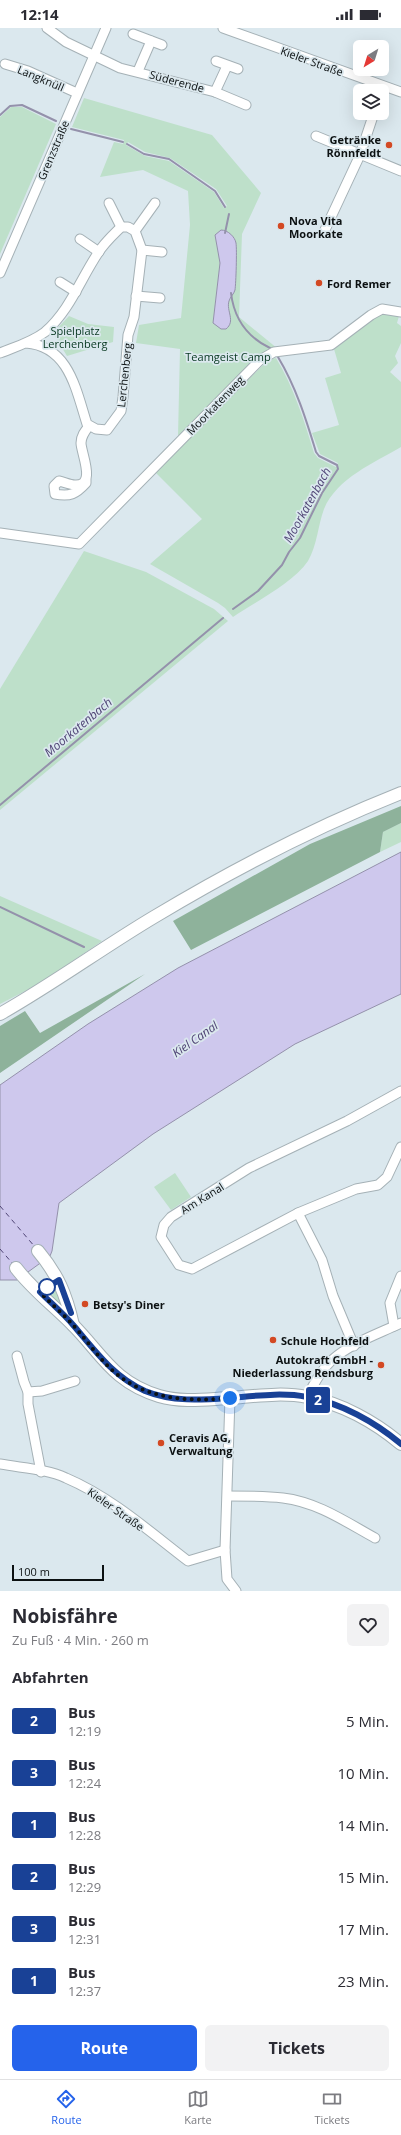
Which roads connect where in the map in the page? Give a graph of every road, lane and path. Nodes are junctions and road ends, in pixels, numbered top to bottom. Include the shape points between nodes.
1 (47, 28) edge
2 (106, 28) edge
3 (223, 28) edge
4 (133, 34) dead end
5 (151, 41) junction
6 (162, 45) dead end
7 (93, 56) junction
8 (216, 61) dead end
9 (5, 64) dead end
10 (227, 66) junction
11 (238, 69) dead end
12 (138, 72) junction
13 (365, 84) edge
14 (389, 91) edge
15 (216, 92) junction
16 (401, 92) edge
17 (77, 94) junction
18 (246, 105) dead end
19 (372, 120) edge
20 (316, 136) dead end
21 (360, 155) junction
22 (401, 171) edge
23 (109, 203) dead end
24 (155, 203) dead end
25 (121, 227) junction
26 (135, 231) junction
27 (324, 232) dead end
28 (80, 240) dead end
29 (142, 250) junction
30 (99, 252) junction
31 (162, 252) dead end
32 (0, 273) edge
33 (60, 282) dead end
34 (76, 292) junction
35 (136, 296) junction
36 (160, 298) dead end
37 (401, 312) edge
38 (26, 343) junction
39 (0, 353) edge
40 (89, 426) junction
41 (86, 478) dead end
42 (0, 533) edge
43 (401, 793) edge
44 (0, 1014) edge
45 (401, 1092) edge
46 (401, 1147) edge
47 (298, 1213) junction
48 (38, 1251) dead end
49 (16, 1268) dead end
50 (401, 1276) edge
51 (398, 1324) edge
52 (73, 1325) junction
53 (354, 1346) junction
54 (17, 1356) dead end
55 (75, 1381) dead end
56 (28, 1392) junction
57 (307, 1397) junction
58 (230, 1398) junction
59 (401, 1444) edge
60 (0, 1464) edge
61 (41, 1472) junction
62 (228, 1496) junction
63 (375, 1538) dead end
64 (225, 1550) junction
65 (236, 1591) edge

1 - 7 street, Süderende via 56,36
2 - 7 street, Grenzstraße
3 - 13 street, Kieler Straße
4 - 5 street
5 - 6 street
5 - 12 street, Süderende
7 - 12 street, Süderende via 120,68
7 - 17 street, Grenzstraße
8 - 10 street
9 - 17 street, Langknüll via 28,70
10 - 11 street
10 - 15 street, Süderende
12 - 15 street, Süderende
14 - 16 street, Kieler Straße
15 - 18 street, Süderende
17 - 32 street, Grenzstraße
19 - 21 street
20 - 21 street
21 - 22 street
21 - 27 street
23 - 25 street
24 - 26 street
25 - 26 street
25 - 30 street
26 - 29 street, Lerchenberg
28 - 30 street
29 - 31 street
29 - 35 street, Lerchenberg
30 - 34 street
33 - 34 street
34 - 38 street via 64,311 44,333
35 - 36 street
35 - 40 street, Lerchenberg via 134,317 128,335 121,411 107,430
37 - 42 street, Moorkatenweg via 382,309 330,345 274,352 260,360 78,544
38 - 39 street
38 - 40 street via 40,346 64,362
40 - 41 street via 83,433 81,443
43 - 44 main road via 339,818 241,867 154,917 52,984
45 - 47 street, Am Kanal via 249,1168 171,1217 164,1225 161,1237 179,1265 192,1269
46 - 47 street, Am Kanal via 387,1178 378,1185 356,1189
47 - 53 street via 322,1260 333,1296
48 - 52 main road via 62,1287
49 - 52 main road
50 - 51 street via 390,1303
51 - 53 street
52 - 58 main road via 112,1370 140,1388 160,1396 178,1399
53 - 57 street via 332,1360 316,1380
54 - 56 street
55 - 56 street via 42,1391
56 - 61 street
57 - 58 main road via 287,1395
57 - 59 main road via 335,1405 363,1418
58 - 62 street
60 - 61 street, Kieler Straße
61 - 64 street, Kieler Straße via 65,1477 88,1488 188,1561
62 - 63 street via 284,1498 302,1502 335,1515
62 - 64 street
64 - 65 street via 227,1579

